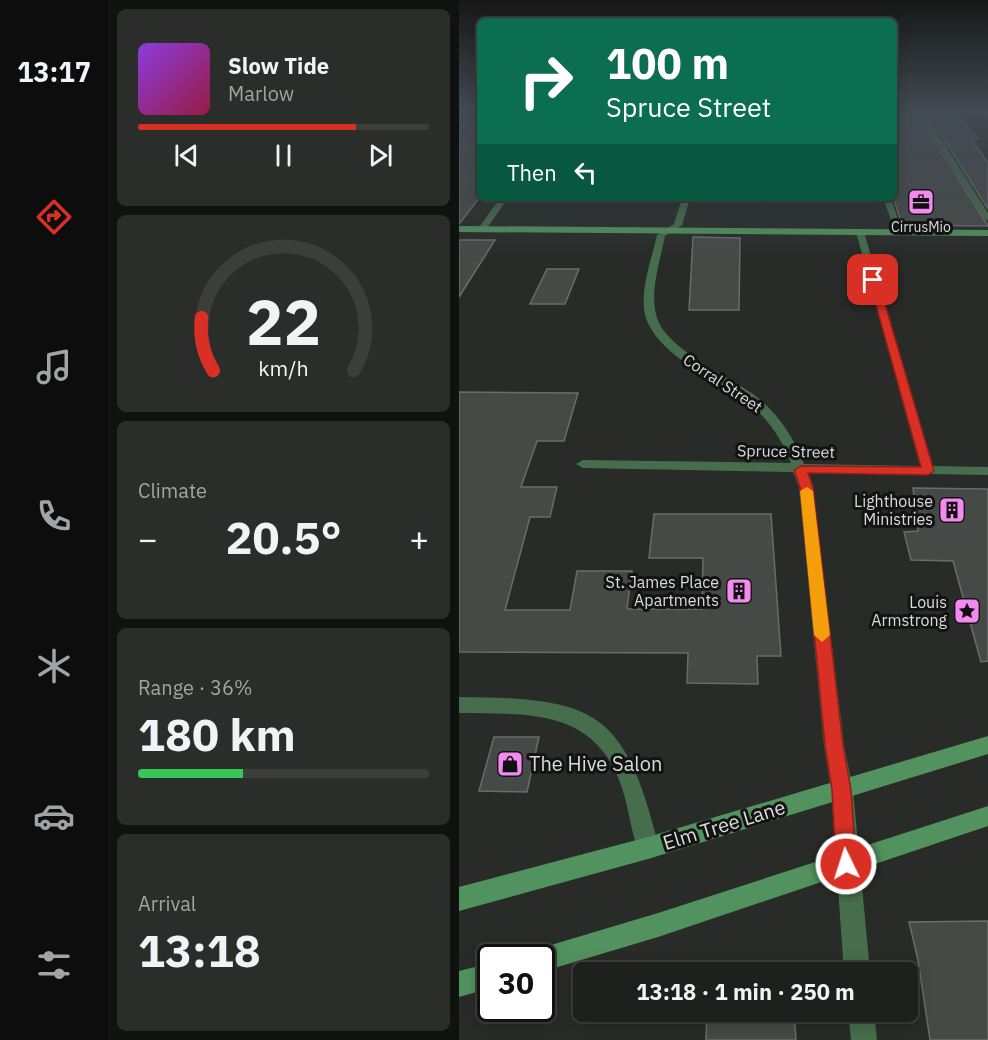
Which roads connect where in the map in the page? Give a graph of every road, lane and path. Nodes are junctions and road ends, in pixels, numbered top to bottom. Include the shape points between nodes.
1 (951, 161) edge
2 (502, 201) edge
3 (685, 201) edge
4 (888, 201) edge
5 (988, 219) edge
6 (459, 229) edge
7 (482, 229) junction
8 (670, 231) junction
9 (860, 232) junction
10 (900, 233) junction
11 (988, 233) edge
12 (583, 464) dead end
13 (801, 470) junction
14 (928, 471) junction
15 (988, 471) edge
16 (459, 705) edge
17 (988, 745) edge
18 (842, 790) junction
19 (988, 816) edge
20 (648, 848) junction
21 (846, 864) junction
22 (459, 899) edge
23 (555, 956) edge
24 (856, 962) edge
25 (477, 979) edge
26 (459, 984) edge
27 (862, 1022) edge
28 (864, 1040) edge

1 - 5 street
2 - 7 street
3 - 8 street via 678,225
4 - 10 street
6 - 7 street
7 - 8 street
8 - 9 street
8 - 13 street, Corral Street via 661,235 649,295 652,320 674,349 750,398 769,415 791,446
9 - 10 street
9 - 14 street
10 - 11 street
12 - 13 street, Spruce Street
13 - 14 street, Spruce Street
13 - 18 street, Corral Street
14 - 15 street, Spruce Street
16 - 20 street via 530,707 571,716 596,730 615,750 627,774
17 - 18 street, Elm Tree Lane
18 - 20 street, Elm Tree Lane
18 - 21 street, Corral Street
19 - 21 street
20 - 22 street, Elm Tree Lane
21 - 23 street
21 - 24 street, Corral Street
25 - 26 street
27 - 28 street

